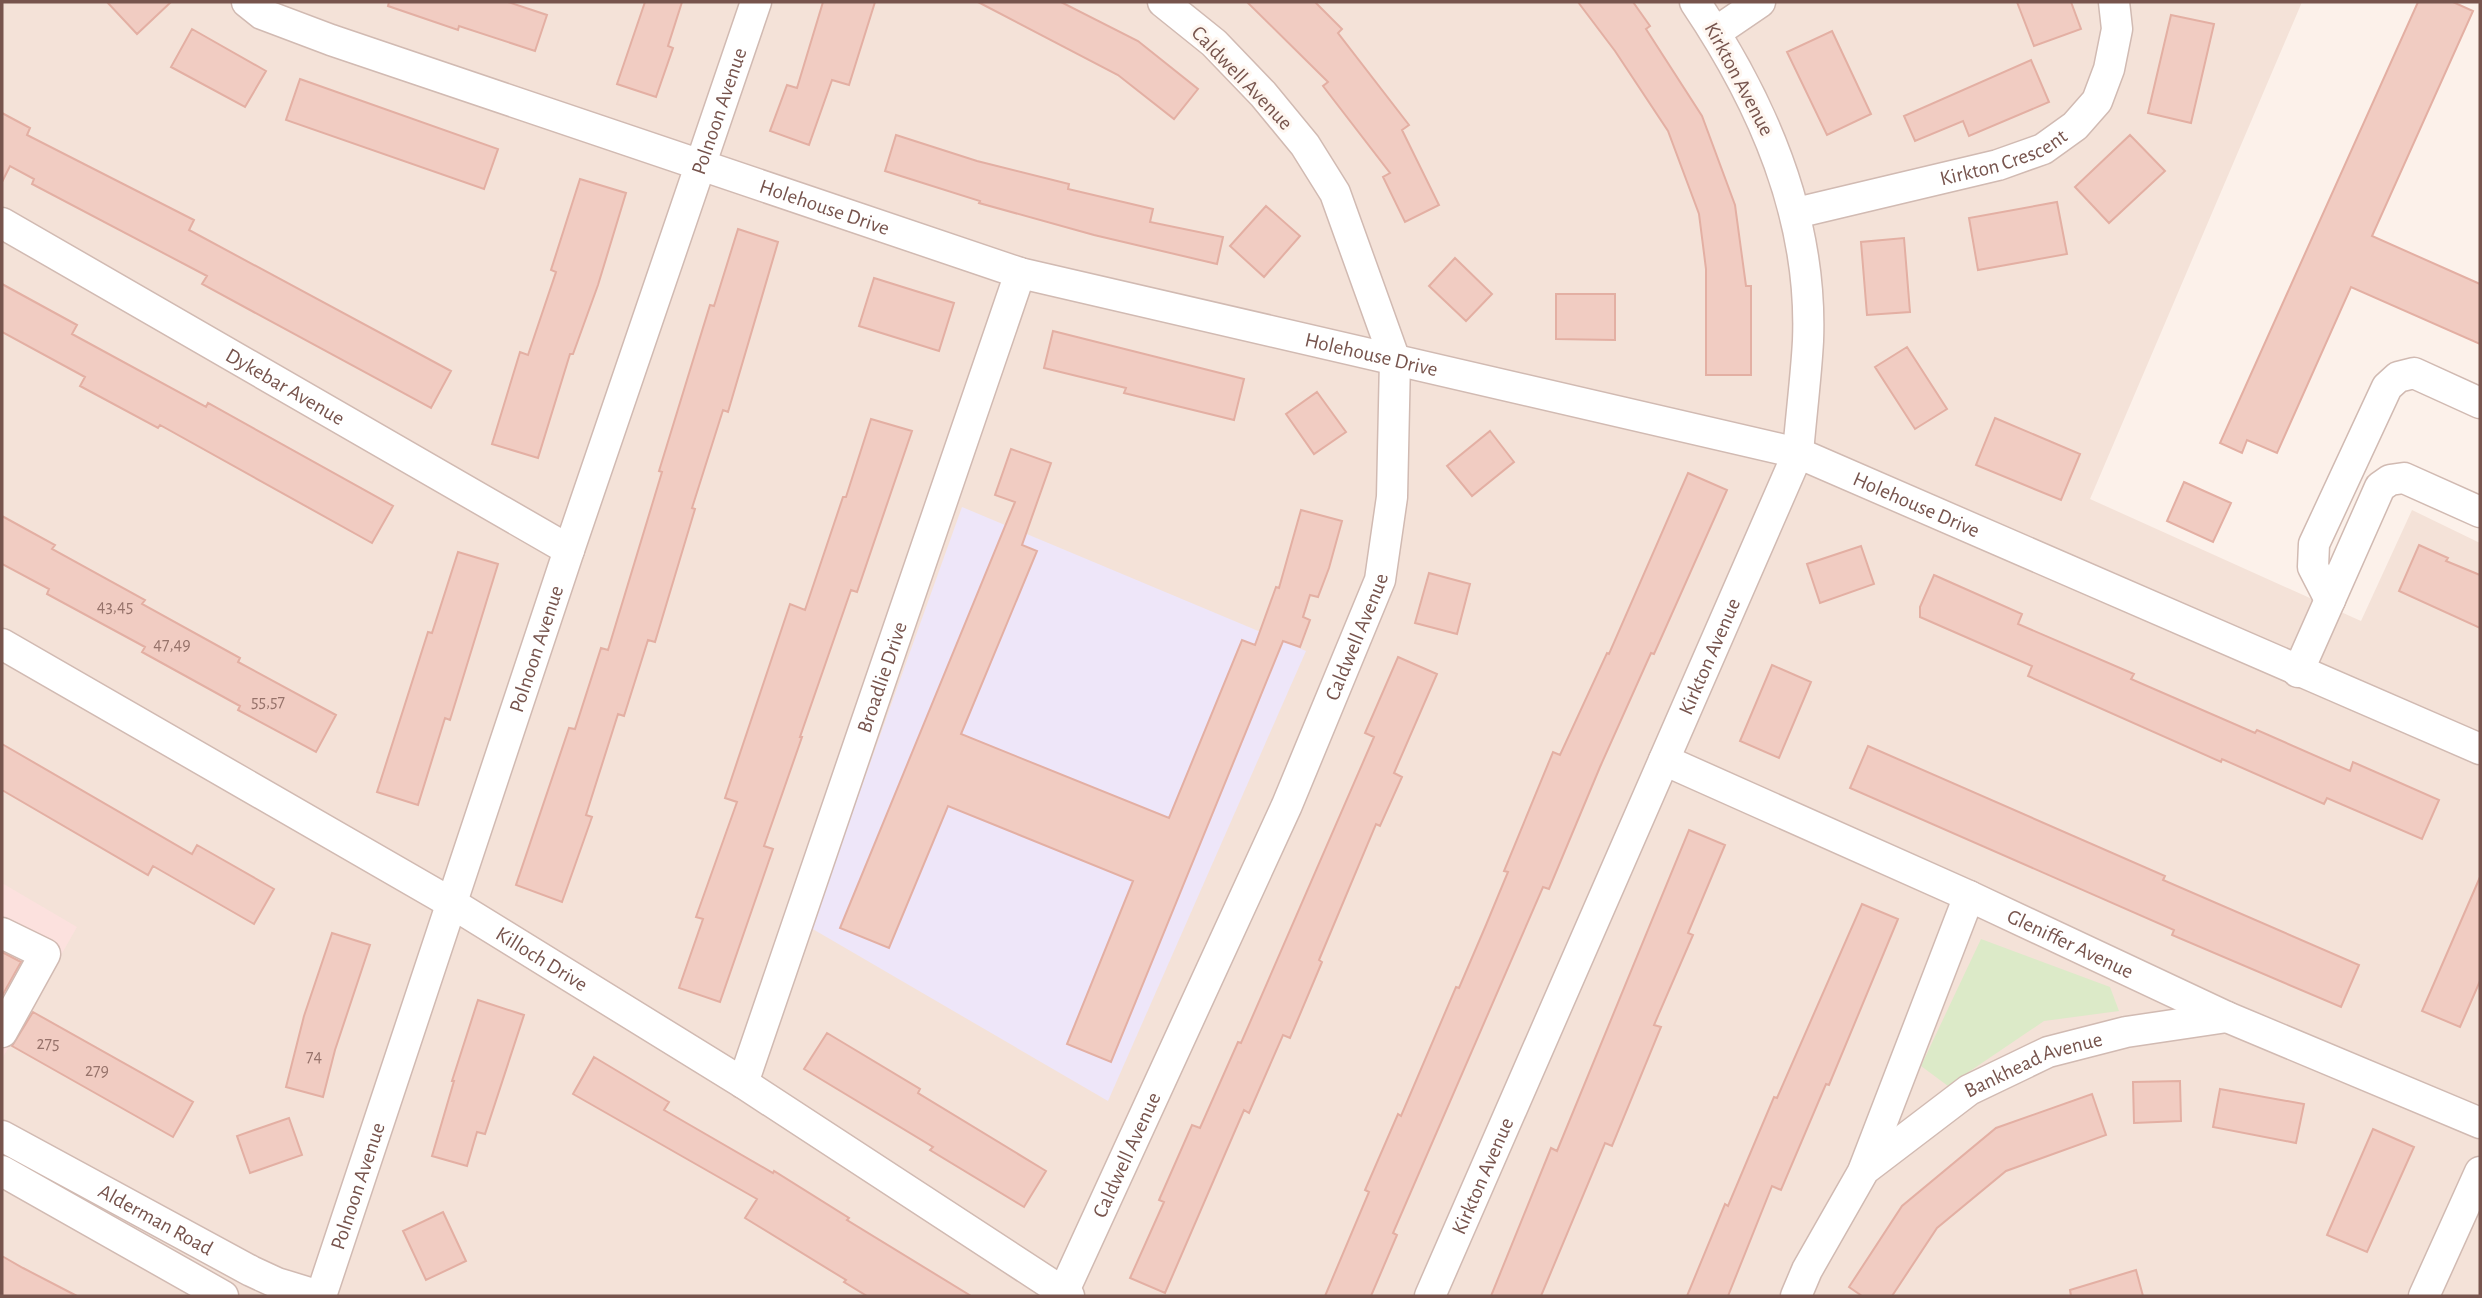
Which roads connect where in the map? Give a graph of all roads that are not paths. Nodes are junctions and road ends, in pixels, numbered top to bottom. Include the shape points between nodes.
1 (247, 2) edge
2 (756, 2) edge
3 (1163, 2) edge
4 (1695, 2) edge
5 (1760, 2) edge
6 (2114, 2) edge
7 (1716, 32) junction
8 (700, 166) junction
9 (1796, 213) junction
10 (2, 223) edge
11 (1020, 273) junction
12 (1395, 360) junction
13 (2480, 402) edge
14 (1798, 453) junction
15 (2480, 512) edge
16 (569, 550) junction
17 (2330, 600) junction
18 (2, 644) edge
19 (2298, 672) junction
20 (2480, 749) edge
21 (1664, 760) junction
22 (1969, 897) junction
23 (453, 904) junction
24 (2, 933) edge
25 (2227, 1017) junction
26 (2, 1032) edge
27 (743, 1083) junction
28 (2480, 1123) edge
29 (2, 1136) edge
30 (1864, 1170) junction
31 (2, 1171) edge
32 (2480, 1172) edge
33 (1066, 1295) edge
34 (223, 1296) edge
35 (312, 1296) edge
36 (1430, 1296) edge
37 (1796, 1296) edge
38 (2424, 1296) edge

1 - 8 street, Holehouse Drive via 262,13 331,40
2 - 8 street, Polnoon Avenue
3 - 12 street, Caldwell Avenue via 1214,43 1305,145 1335,193
4 - 7 street, Kirkton Avenue
5 - 7 street
6 - 9 street, Kirkton Crescent via 2117,29 2097,101 2075,126 2043,149
7 - 9 street, Kirkton Avenue via 1772,140
8 - 11 street, Holehouse Drive
8 - 16 street, Polnoon Avenue
9 - 14 street, Kirkton Avenue via 1808,340
10 - 16 street, Dykebar Avenue
11 - 12 street, Holehouse Drive
11 - 27 street, Broadlie Drive
12 - 14 street, Holehouse Drive
12 - 33 street, Caldwell Avenue via 1392,497 1380,580 1287,805
13 - 17 street via 2414,373 2398,377 2387,387 2314,544 2312,567
14 - 19 street, Holehouse Drive
14 - 21 street, Kirkton Avenue
15 - 17 street via 2404,478 2390,480 2379,487
16 - 23 street, Polnoon Avenue
17 - 19 street
18 - 23 street, Killoch Drive
19 - 20 street, Holehouse Drive
21 - 22 street, Gleniffer Avenue
21 - 36 street, Kirkton Avenue
22 - 25 street, Gleniffer Avenue
22 - 30 street, Bankhead Avenue
23 - 27 street, Killoch Drive
23 - 35 street, Polnoon Avenue
24 - 26 street via 45,954
25 - 28 street, Gleniffer Avenue
25 - 30 street, Bankhead Avenue via 2126,1032 2048,1052 1969,1090
27 - 33 street, Killoch Drive
29 - 35 street, Alderman Road via 251,1271
30 - 37 street, Bankhead Avenue
31 - 34 street, Alderman Road
32 - 38 street

